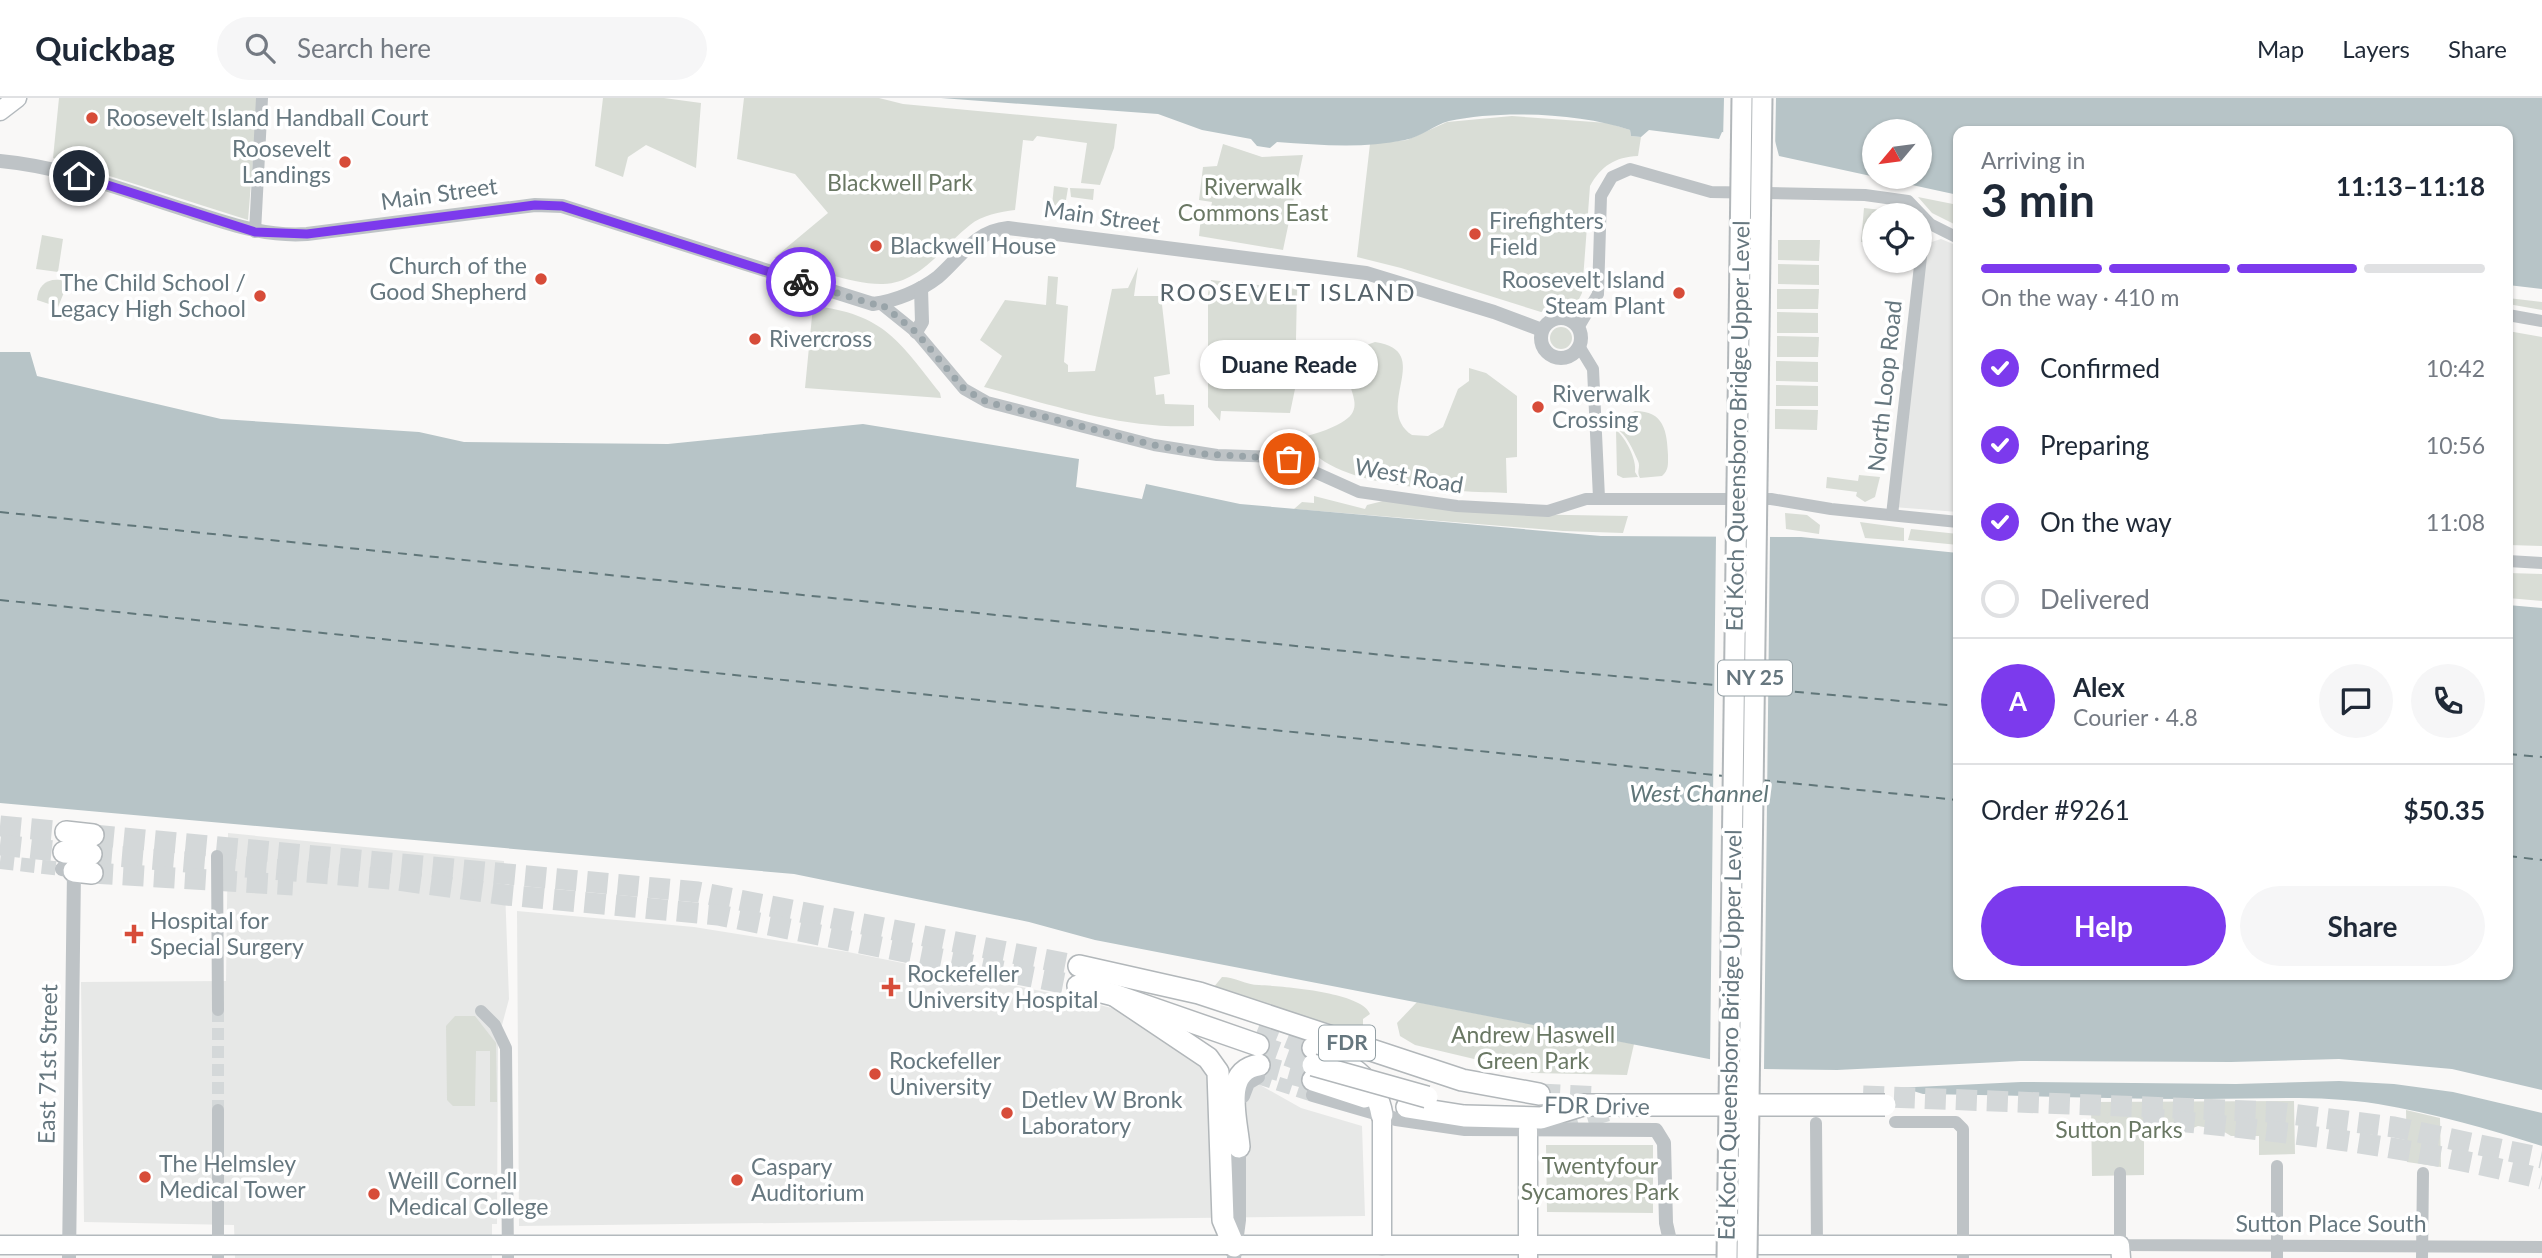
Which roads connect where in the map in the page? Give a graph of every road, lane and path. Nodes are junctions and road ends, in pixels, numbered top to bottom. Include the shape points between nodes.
1 (18, 98) edge
2 (262, 98) edge
3 (1736, 98) edge
4 (1742, 98) edge
5 (1756, 98) edge
6 (1762, 98) edge
7 (0, 111) edge
8 (0, 161) edge
9 (1909, 203) edge
10 (1932, 225) edge
11 (255, 232) junction
12 (1953, 235) edge
13 (1919, 273) edge
14 (921, 288) junction
15 (880, 303) junction
16 (2513, 316) edge
17 (2542, 321) edge
18 (1578, 328) junction
19 (1542, 330) junction
20 (916, 332) junction
21 (1579, 346) junction
22 (1599, 498) junction
23 (1892, 515) junction
24 (1953, 521) edge
25 (2513, 561) edge
26 (2542, 563) edge
27 (77, 855) dead end
28 (217, 856) dead end
29 (1156, 984) junction
30 (1114, 995) junction
31 (218, 1010) tunnel mouth
32 (481, 1011) dead end
33 (1259, 1053) junction
34 (1313, 1072) junction
35 (1539, 1094) tunnel mouth
36 (218, 1110) tunnel mouth
37 (1489, 1111) junction
38 (1890, 1113) joint
39 (1382, 1115) junction
40 (1816, 1123) dead end
41 (1557, 1125) tunnel mouth
42 (1528, 1130) junction
43 (1239, 1147) joint
44 (2277, 1166) dead end
45 (2120, 1172) dead end
46 (2423, 1173) dead end
47 (0, 1244) edge
48 (2542, 1247) edge
49 (69, 1251) edge
50 (218, 1251) edge
51 (1382, 1251) edge
52 (1527, 1251) edge
53 (2278, 1251) edge
54 (363, 1252) edge
55 (508, 1252) edge
56 (654, 1252) edge
57 (798, 1252) edge
58 (944, 1252) edge
59 (1091, 1252) edge
60 (1234, 1252) edge
61 (1671, 1252) edge
62 (1816, 1252) edge
63 (1963, 1252) edge
64 (2120, 1252) edge
65 (2422, 1252) edge
66 (1721, 1258) edge
67 (1727, 1258) edge
68 (1741, 1258) edge
69 (1747, 1258) edge

1 - 7 main road
2 - 11 street
3 - 66 highway, NY 25
4 - 67 highway, Ed Koch Queensboro Bridge Upper Level, bridge
5 - 68 highway, Ed Koch Queensboro Bridge Upper Level
6 - 69 highway, NY 25, bridge
8 - 11 street, Main Street via 52,167
9 - 18 street via 1852,193 1712,192 1640,170 1625,170 1608,181 1601,196 1598,294
10 - 12 street
11 - 15 street, Main Street via 307,234 562,206 825,290
13 - 23 street, North Loop Road
14 - 15 street, Main Street
14 - 19 street, Main Street via 974,241 1008,228 1366,274
14 - 20 street via 922,322
15 - 20 street, Main Street
16 - 17 street
18 - 19 street via 1569,319 1557,318
18 - 21 street
19 - 21 street via 1544,347 1553,356 1565,357
20 - 22 street, West Road via 958,383 978,398 1128,439 1205,454 1281,457 1359,492 1457,506 1548,511
21 - 22 street via 1593,369
22 - 23 street, West Road via 1771,499
23 - 24 street, West Road
25 - 26 street
27 - 49 street, East 71st Street
28 - 31 street
29 - 30 highway, FDR Drive / FDR via 1079,976
29 - 33 highway
29 - 35 highway, FDR Drive / FDR via 1199,993 1442,1074
30 - 33 highway, FDR Drive / FDR
30 - 60 highway via 1208,1058 1218,1072 1223,1220
32 - 55 street via 505,1044
33 - 43 highway via 1235,1082
34 - 37 highway, FDR, bridge
34 - 37 highway via 1365,1097 1407,1107
34 - 39 street, FDR Drive
34 - 39 highway via 1344,1061 1359,1072 1378,1100
36 - 50 street
37 - 38 highway, FDR Drive, bridge via 1541,1118 1583,1105
38 - 63 street via 1961,1125
39 - 42 street, FDR Drive via 1465,1129
39 - 51 main road
40 - 62 street
41 - 42 highway
42 - 52 main road
42 - 61 street, FDR Drive via 1651,1130 1660,1134
43 - 60 street
44 - 53 street
45 - 64 street
46 - 65 street
47 - 49 main road
48 - 65 street, Sutton Place South
49 - 50 main road
50 - 54 main road
51 - 52 main road
51 - 60 main road
52 - 61 main road
53 - 64 street, Sutton Place South
53 - 65 street, Sutton Place South
54 - 55 main road
55 - 56 main road
56 - 57 main road
57 - 58 main road
58 - 59 main road
59 - 60 main road
61 - 62 main road
62 - 63 main road
63 - 64 main road

